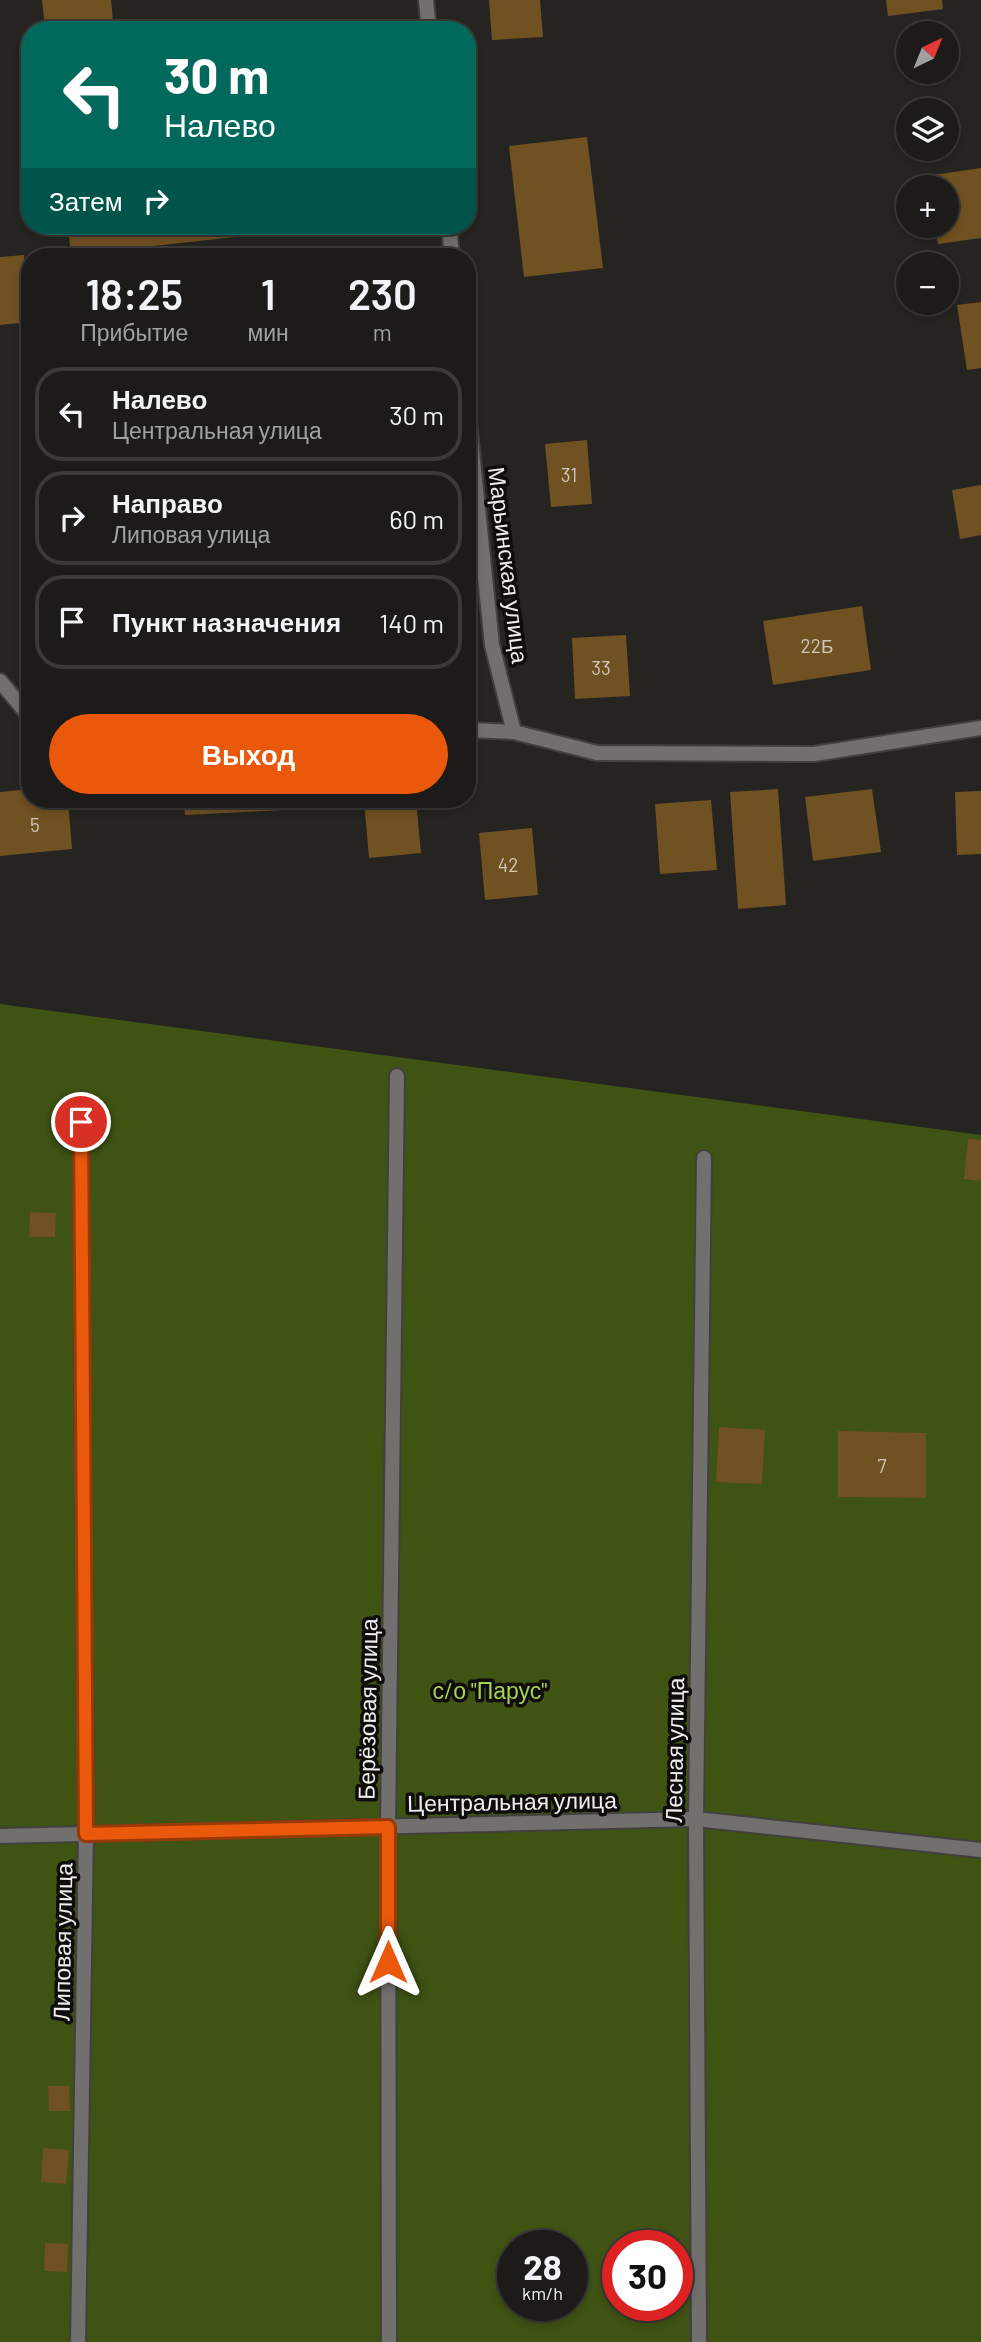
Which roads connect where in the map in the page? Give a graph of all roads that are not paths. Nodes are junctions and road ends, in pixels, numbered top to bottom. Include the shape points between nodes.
1 (426, 0) edge
2 (428, 21) edge
3 (476, 489) edge
4 (0, 681) edge
5 (21, 706) edge
6 (981, 728) edge
7 (476, 730) edge
8 (514, 732) junction
9 (397, 1076) dead end
10 (81, 1122) dead end
11 (704, 1158) dead end
12 (696, 1819) junction
13 (388, 1827) junction
14 (86, 1834) junction
15 (0, 1836) edge
16 (981, 1850) edge
17 (78, 2342) edge
18 (389, 2342) edge
19 (699, 2342) edge

1 - 2 street
3 - 8 street, Марьинская улица via 492,645
4 - 5 street
6 - 8 street via 814,754 597,753
7 - 8 street
9 - 13 street, Берёзовая улица
10 - 14 street, Липовая улица
11 - 12 street, Лесная улица
12 - 13 street, Центральная улица
12 - 16 street, Центральная улица
12 - 19 street, Лесная улица
13 - 14 street, Центральная улица
13 - 18 street, Берёзовая улица
14 - 15 street, Центральная улица
14 - 17 street, Липовая улица

